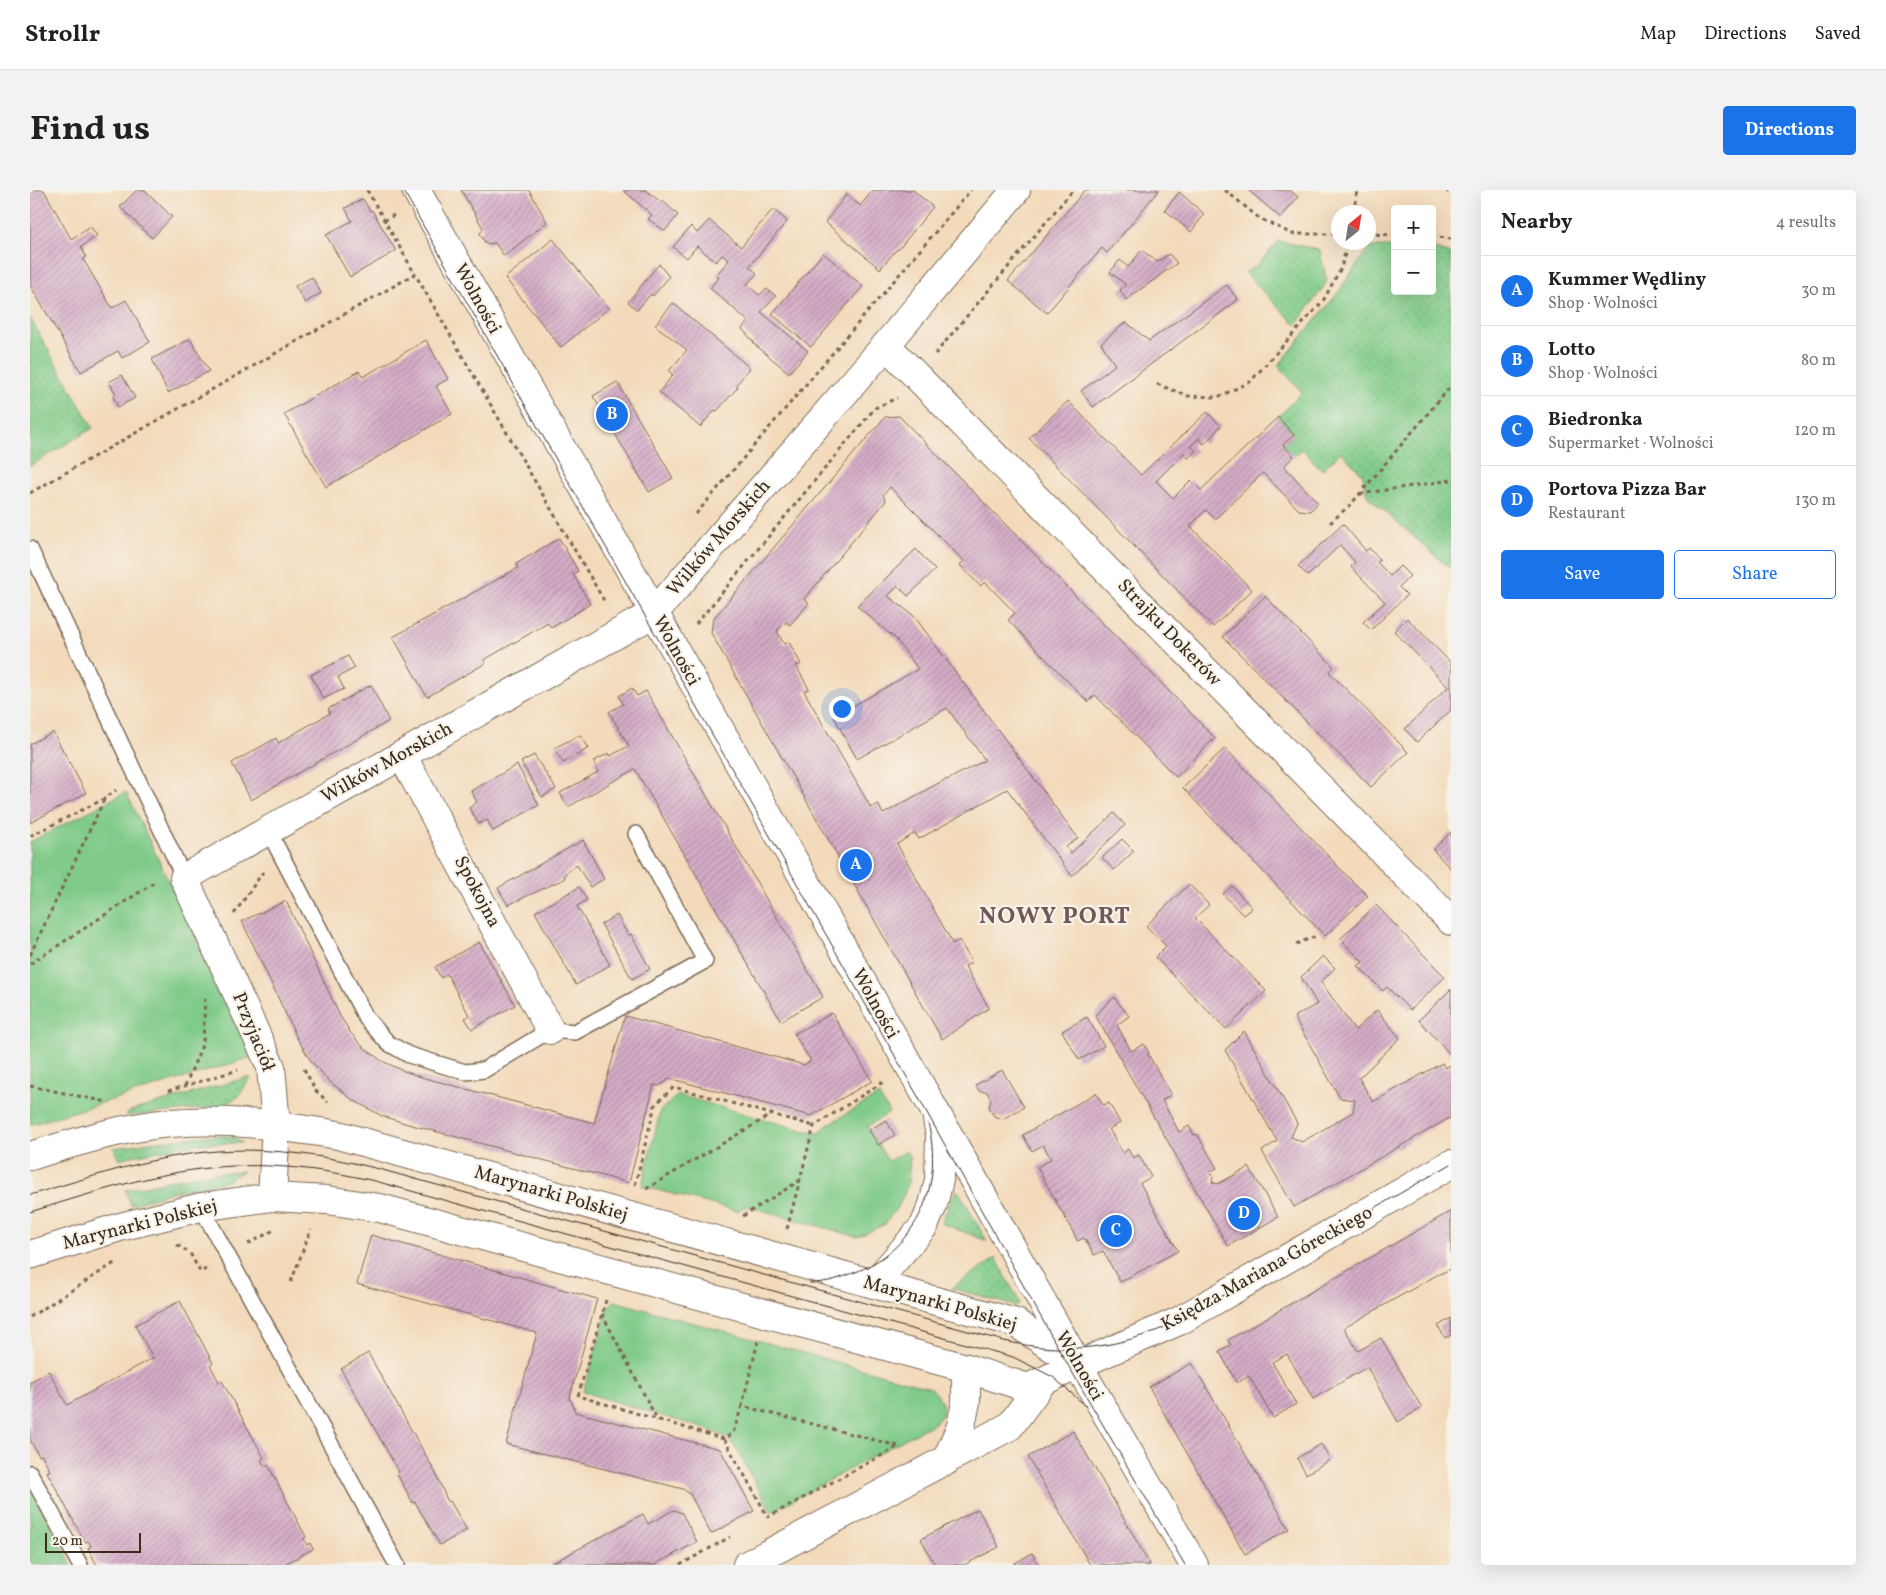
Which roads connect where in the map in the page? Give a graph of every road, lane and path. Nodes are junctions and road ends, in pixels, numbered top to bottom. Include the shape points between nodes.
1 (367, 190) edge
2 (416, 190) edge
3 (971, 190) edge
4 (1016, 190) edge
5 (1073, 190) edge
6 (1225, 190) edge
7 (1357, 190) edge
8 (1446, 190) edge
9 (1451, 194) edge
10 (1355, 205) edge
11 (1331, 234) edge
12 (1376, 234) edge
13 (1391, 235) edge
14 (1436, 237) edge
15 (1451, 239) edge
16 (1346, 250) edge
17 (414, 274) junction
18 (886, 346) junction
19 (936, 353) dead end
20 (1157, 384) dead end
21 (1451, 386) edge
22 (899, 396) dead end
23 (1451, 480) edge
24 (30, 493) edge
25 (1359, 494) junction
26 (690, 521) dead end
27 (1330, 523) dead end
28 (30, 549) edge
29 (654, 613) junction
30 (696, 624) dead end
31 (621, 631) junction
32 (402, 755) junction
33 (268, 830) junction
34 (636, 834) dead end
35 (30, 836) edge
36 (267, 866) dead end
37 (172, 878) junction
38 (229, 920) dead end
39 (1451, 921) edge
40 (1316, 936) dead end
41 (1296, 944) dead end
42 (30, 955) edge
43 (30, 964) edge
44 (205, 997) dead end
45 (550, 1030) junction
46 (246, 1067) dead end
47 (303, 1068) dead end
48 (883, 1082) dead end
49 (30, 1086) edge
50 (185, 1086) junction
51 (167, 1091) dead end
52 (113, 1103) dead end
53 (335, 1108) dead end
54 (936, 1113) junction
55 (772, 1114) junction
56 (276, 1125) junction
57 (814, 1126) junction
58 (30, 1156) edge
59 (1451, 1164) edge
60 (800, 1181) junction
61 (634, 1191) dead end
62 (639, 1193) dead end
63 (272, 1197) junction
64 (201, 1207) junction
65 (738, 1219) dead end
66 (312, 1226) dead end
67 (280, 1228) dead end
68 (786, 1232) dead end
69 (172, 1244) dead end
70 (30, 1255) edge
71 (227, 1255) junction
72 (122, 1258) dead end
73 (292, 1282) dead end
74 (874, 1284) junction
75 (608, 1292) dead end
76 (602, 1313) junction
77 (30, 1317) edge
78 (760, 1333) dead end
79 (1078, 1365) junction
80 (966, 1368) junction
81 (1043, 1381) junction
82 (742, 1406) junction
83 (658, 1420) junction
84 (724, 1439) junction
85 (946, 1460) junction
86 (30, 1473) edge
87 (768, 1517) junction
88 (759, 1521) dead end
89 (734, 1535) dead end
90 (80, 1565) edge
91 (397, 1565) edge
92 (680, 1565) edge
93 (747, 1565) edge
94 (1194, 1565) edge

1 - 17 path
2 - 29 street, Wolności
3 - 26 path
4 - 18 street, Wilków Morskich
5 - 19 path
6 - 11 path via 1258,218 1292,234
7 - 10 path
8 - 9 path
12 - 13 path
14 - 15 path
16 - 20 path via 1341,268 1323,301 1250,382 1218,397 1188,396
17 - 24 path
17 - 31 path
18 - 29 street, Wilków Morskich
18 - 39 street, Strajku Dokerów
21 - 25 path
22 - 30 path via 875,408
23 - 25 path
25 - 27 path
28 - 37 lane
29 - 31 street, Wilków Morskich
29 - 54 street, Wolności
31 - 32 street, Wilków Morskich
32 - 33 street, Wilków Morskich
32 - 45 street, Spokojna
33 - 37 street, Wilków Morskich
33 - 45 lane via 366,1018 388,1042 409,1055 465,1072 484,1070
34 - 45 lane via 705,961 575,1032
35 - 42 path via 104,799
36 - 38 path
37 - 43 path
37 - 56 street, Przyjaciół via 271,1067
40 - 41 path
44 - 50 path via 203,1043
46 - 50 path
47 - 53 path via 316,1091
48 - 57 path
49 - 52 path
50 - 51 path
54 - 74 street, Wolności via 940,1136 939,1180 933,1205 924,1226
54 - 79 street, Wolności
55 - 57 path
55 - 61 path via 674,1087 656,1105
55 - 62 path
56 - 58 street, Marynarki Polskiej via 228,1121 170,1123 106,1134
56 - 63 street, Przyjaciół
56 - 74 street, Marynarki Polskiej via 338,1135
57 - 60 path
59 - 79 street, Księdza Mariana Góreckiego via 1179,1321
60 - 65 path
60 - 68 path
63 - 64 street, Marynarki Polskiej
63 - 80 street, Marynarki Polskiej via 327,1200 380,1208
64 - 70 street, Marynarki Polskiej via 120,1227
64 - 71 lane
66 - 73 path
67 - 71 path
69 - 71 path via 190,1253 200,1272
71 - 91 lane
72 - 77 path
74 - 79 street, Marynarki Polskiej via 1016,1323
75 - 76 path
76 - 83 path
76 - 83 path via 578,1396
78 - 82 path
79 - 81 street, Marynarki Polskiej
79 - 94 street, Wolności
80 - 81 street, Marynarki Polskiej via 1028,1388
80 - 85 street via 966,1402
81 - 85 street via 1010,1426
82 - 84 path via 733,1433
82 - 87 path via 899,1446
83 - 84 path
84 - 87 path
85 - 93 street
86 - 90 lane
87 - 88 path
89 - 92 path

